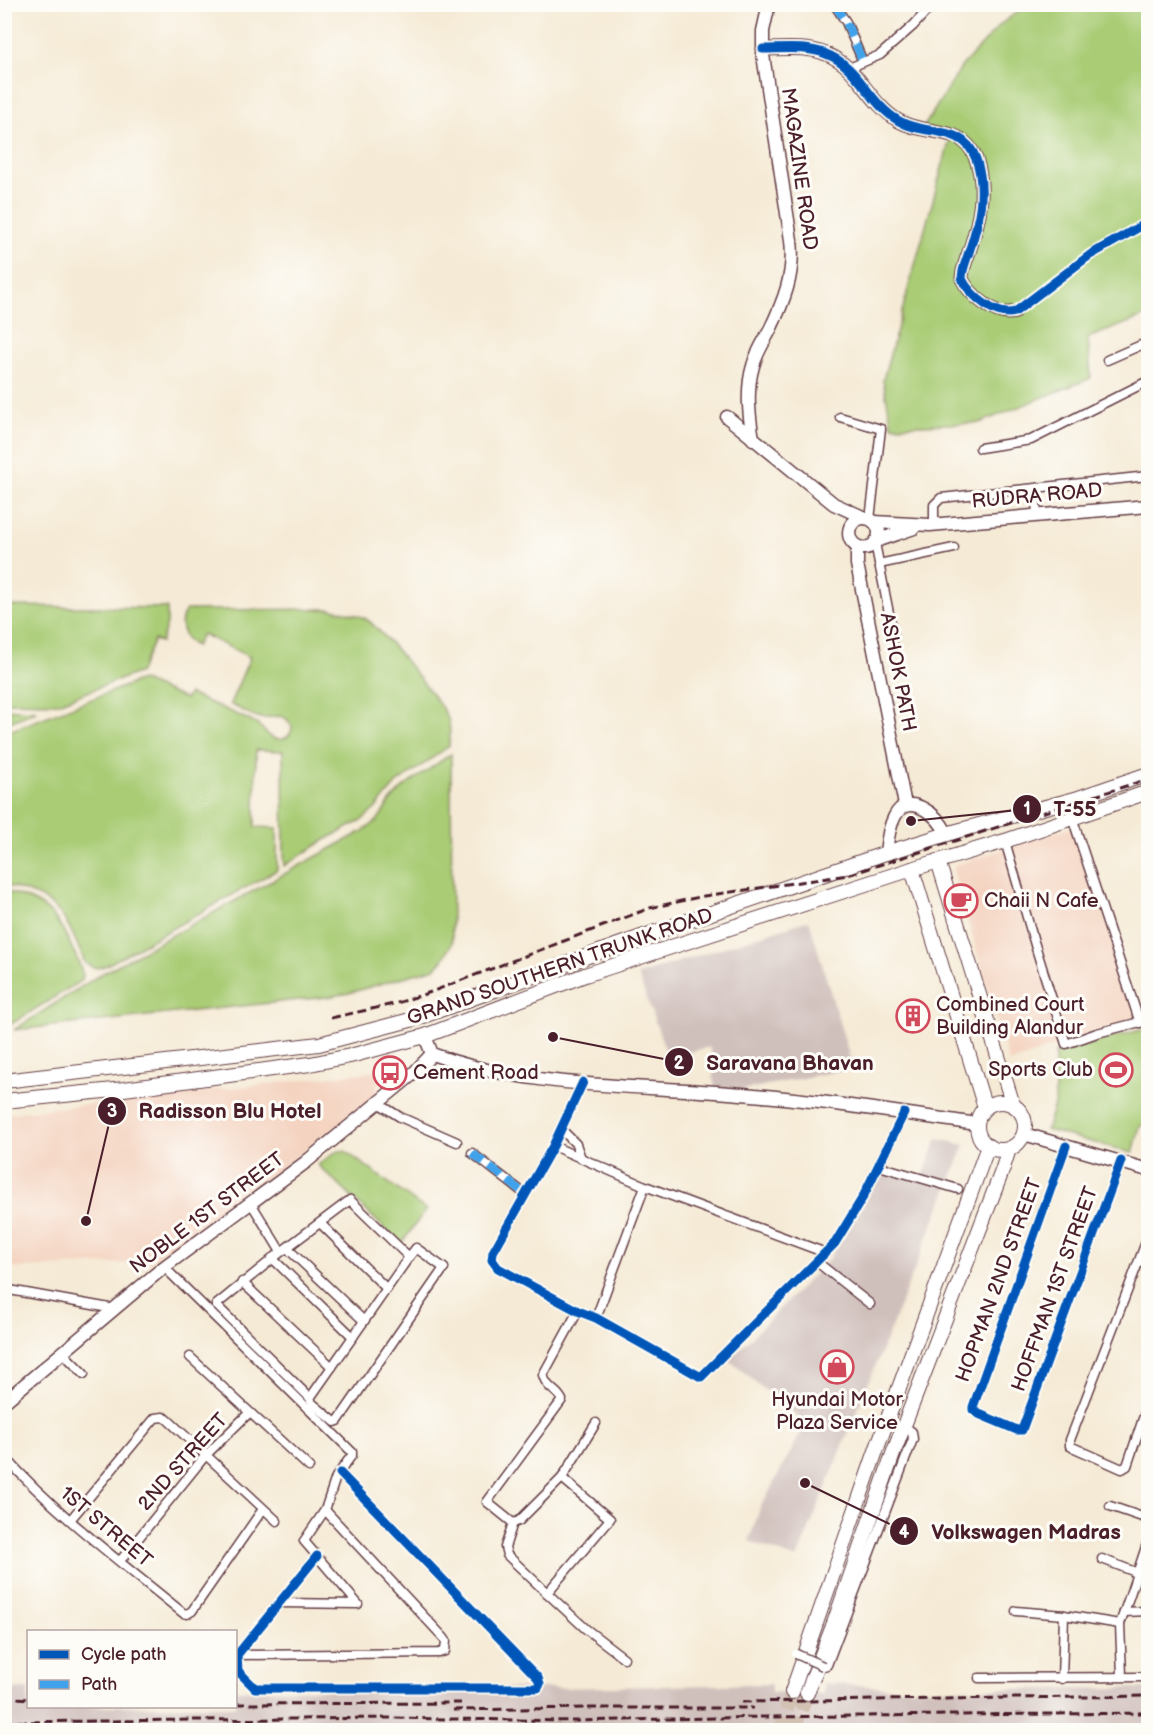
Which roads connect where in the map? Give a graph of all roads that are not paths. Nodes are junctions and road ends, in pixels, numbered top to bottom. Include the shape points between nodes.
1 (769, 4) edge
2 (834, 4) edge
3 (933, 4) edge
4 (763, 49) junction
5 (863, 62) junction
6 (849, 68) junction
7 (1149, 222) edge
8 (1015, 312) joint
9 (1149, 342) edge
10 (1107, 360) dead end
11 (1149, 381) edge
12 (727, 417) dead end
13 (840, 417) dead end
14 (753, 439) junction
15 (980, 448) dead end
16 (1149, 476) edge
17 (1035, 489) junction
18 (834, 504) junction
19 (1149, 506) edge
20 (1037, 515) junction
21 (870, 520) junction
22 (932, 525) junction
23 (849, 529) junction
24 (876, 542) junction
25 (859, 547) junction
26 (954, 548) dead end
27 (879, 564) junction
28 (894, 638) dead end
29 (1149, 774) edge
30 (1149, 792) edge
31 (905, 805) junction
32 (1072, 817) junction
33 (947, 834) junction
34 (1005, 841) junction
35 (886, 853) junction
36 (938, 861) junction
37 (912, 869) junction
38 (418, 1018) junction
39 (1144, 1022) edge
40 (425, 1036) junction
41 (319, 1044) junction
42 (432, 1054) junction
43 (325, 1061) junction
44 (4, 1081) edge
45 (583, 1082) junction
46 (4, 1101) edge
47 (378, 1103) junction
48 (1012, 1105) junction
49 (985, 1108) junction
50 (904, 1113) junction
51 (977, 1124) junction
52 (561, 1129) junction
53 (1024, 1134) junction
54 (458, 1142) dead end
55 (553, 1146) junction
56 (988, 1146) junction
57 (1066, 1146) junction
58 (1008, 1149) junction
59 (472, 1153) dead end
60 (581, 1158) junction
61 (1121, 1161) junction
62 (879, 1166) junction
63 (1149, 1170) edge
64 (645, 1186) junction
65 (958, 1189) dead end
66 (525, 1194) junction
67 (251, 1203) junction
68 (320, 1223) junction
69 (1149, 1238) edge
70 (284, 1250) junction
71 (826, 1253) junction
72 (409, 1257) junction
73 (272, 1258) junction
74 (817, 1262) junction
75 (165, 1267) junction
76 (243, 1282) junction
77 (4, 1289) edge
78 (387, 1289) junction
79 (870, 1304) dead end
80 (115, 1309) junction
81 (578, 1311) junction
82 (596, 1318) junction
83 (364, 1322) junction
84 (353, 1337) junction
85 (62, 1352) junction
86 (190, 1357) dead end
87 (332, 1367) junction
88 (84, 1374) dead end
89 (7, 1397) edge
90 (310, 1398) junction
91 (1149, 1404) edge
92 (249, 1413) junction
93 (890, 1415) junction
94 (596, 1423) dead end
95 (905, 1424) junction
96 (1022, 1430) joint
97 (4, 1455) edge
98 (205, 1456) junction
99 (309, 1467) dead end
100 (340, 1473) junction
101 (562, 1478) junction
102 (1110, 1506) dead end
103 (263, 1509) junction
104 (325, 1510) junction
105 (71, 1519) junction
106 (1149, 1519) edge
107 (277, 1521) dead end
108 (513, 1523) junction
109 (1149, 1541) edge
110 (317, 1556) junction
111 (1102, 1559) dead end
112 (120, 1561) junction
113 (1137, 1573) junction
114 (1149, 1577) edge
115 (547, 1593) junction
116 (280, 1603) junction
117 (1016, 1611) dead end
118 (1149, 1611) edge
119 (1124, 1612) junction
120 (1064, 1615) junction
121 (1120, 1624) junction
122 (796, 1654) dead end
123 (237, 1655) junction
124 (624, 1658) dead end
125 (1122, 1676) junction
126 (1149, 1677) edge
127 (980, 1678) dead end
128 (1062, 1679) junction
129 (792, 1692) tunnel mouth
130 (807, 1694) tunnel mouth

1 - 4 street, MAGAZINE ROAD
2 - 5 street
3 - 5 street via 880,55
4 - 6 street via 825,53
4 - 14 street, MAGAZINE ROAD via 793,257 787,291 751,373 749,407
5 - 6 street
6 - 8 street via 875,102 897,120 916,129 953,134 971,150 978,167 982,200 962,279 984,303 1005,313
7 - 8 street via 1090,255
9 - 10 street
11 - 15 street via 1031,440
12 - 14 street
13 - 21 street via 881,429
14 - 18 street
16 - 17 street
17 - 20 street
17 - 22 street via 941,498 934,505
18 - 21 street
18 - 23 street via 846,518
19 - 20 street, RUDRA ROAD
20 - 22 street, RUDRA ROAD
21 - 22 street, RUDRA ROAD
21 - 23 street via 854,521
21 - 24 street via 879,534
22 - 24 street, RUDRA ROAD
23 - 25 street via 850,538
24 - 25 street
24 - 27 street
25 - 31 street, ASHOK PATH via 856,561
26 - 27 street
27 - 28 street
29 - 33 main road, GRAND SOUTHERN TRUNK ROAD
30 - 32 main road, GRAND SOUTHERN TRUNK ROAD
31 - 33 street via 926,810
31 - 35 street via 892,823
32 - 34 main road, GRAND SOUTHERN TRUNK ROAD
32 - 39 street
33 - 35 main road, GRAND SOUTHERN TRUNK ROAD
34 - 36 main road, GRAND SOUTHERN TRUNK ROAD
34 - 39 street via 1066,1044
35 - 38 main road, GRAND SOUTHERN TRUNK ROAD
36 - 37 main road, GRAND SOUTHERN TRUNK ROAD
36 - 48 main road
37 - 40 main road, GRAND SOUTHERN TRUNK ROAD via 585,975
37 - 49 main road
38 - 40 main road
38 - 41 main road, GRAND SOUTHERN TRUNK ROAD
40 - 42 street
40 - 43 main road, GRAND SOUTHERN TRUNK ROAD
41 - 43 main road
41 - 44 main road, GRAND SOUTHERN TRUNK ROAD
42 - 45 street via 490,1071
42 - 47 street, NOBLE 1ST STREET
43 - 46 main road, GRAND SOUTHERN TRUNK ROAD
45 - 50 street via 730,1093
45 - 52 street
47 - 54 street
47 - 67 street, NOBLE 1ST STREET
48 - 49 main road via 994,1103
48 - 53 main road via 1024,1120
49 - 51 main road
50 - 51 street
50 - 62 street
51 - 56 main road via 981,1139
52 - 55 street
52 - 60 street via 576,1144
53 - 57 street
53 - 58 main road
55 - 60 street
55 - 66 street
56 - 58 main road
56 - 93 main road
57 - 61 street
57 - 96 street, HOPMAN 2ND STREET via 973,1407 979,1414
58 - 95 main road
59 - 66 street
60 - 64 street
61 - 63 street
61 - 96 street, HOFFMAN 1ST STREET
62 - 65 street
62 - 71 street via 842,1233
64 - 71 street
64 - 82 street
66 - 81 street via 492,1260 498,1268
67 - 70 street
67 - 75 street, NOBLE 1ST STREET
68 - 70 street
68 - 72 street via 350,1200
68 - 78 street
69 - 91 street via 1070,1446 1122,1469 1127,1466
70 - 73 street
70 - 83 street
71 - 74 street
72 - 78 street
72 - 90 street via 416,1248 444,1268 338,1421 327,1416
73 - 76 street
73 - 84 street
74 - 79 street
74 - 82 street via 701,1377
75 - 80 street, NOBLE 1ST STREET
75 - 100 street via 351,1449 352,1455
76 - 87 street
76 - 90 street via 216,1305
77 - 80 street
78 - 83 street
80 - 85 street, NOBLE 1ST STREET
81 - 82 street
81 - 108 street via 543,1375 546,1386 562,1400 487,1502
83 - 84 street
84 - 87 street
85 - 88 street
85 - 89 street, NOBLE 1ST STREET
86 - 92 street
87 - 90 street
92 - 98 street, 2ND STREET
92 - 99 street
93 - 95 main road
93 - 129 main road
94 - 101 street
95 - 122 street, bridge via 913,1439 827,1665
95 - 130 main road
97 - 105 street, 1ST STREET
98 - 103 street
98 - 105 street via 167,1419 155,1418
98 - 112 street, 2ND STREET
100 - 104 street
100 - 123 street via 538,1678 538,1689 255,1688 238,1671
101 - 108 street
101 - 115 street via 610,1519
102 - 106 street
103 - 107 street
103 - 112 street, 1ST STREET via 187,1614
104 - 110 street via 304,1541
104 - 123 street via 444,1638 445,1651
105 - 112 street, 1ST STREET
108 - 115 street via 505,1547 507,1555
109 - 113 street
110 - 116 street
110 - 116 street via 358,1604
111 - 113 street
113 - 114 street
113 - 119 street
115 - 124 street
116 - 123 street
117 - 120 street
118 - 119 street
119 - 121 street
120 - 121 street
120 - 128 street
121 - 125 street
125 - 126 street
125 - 128 street
127 - 128 street

